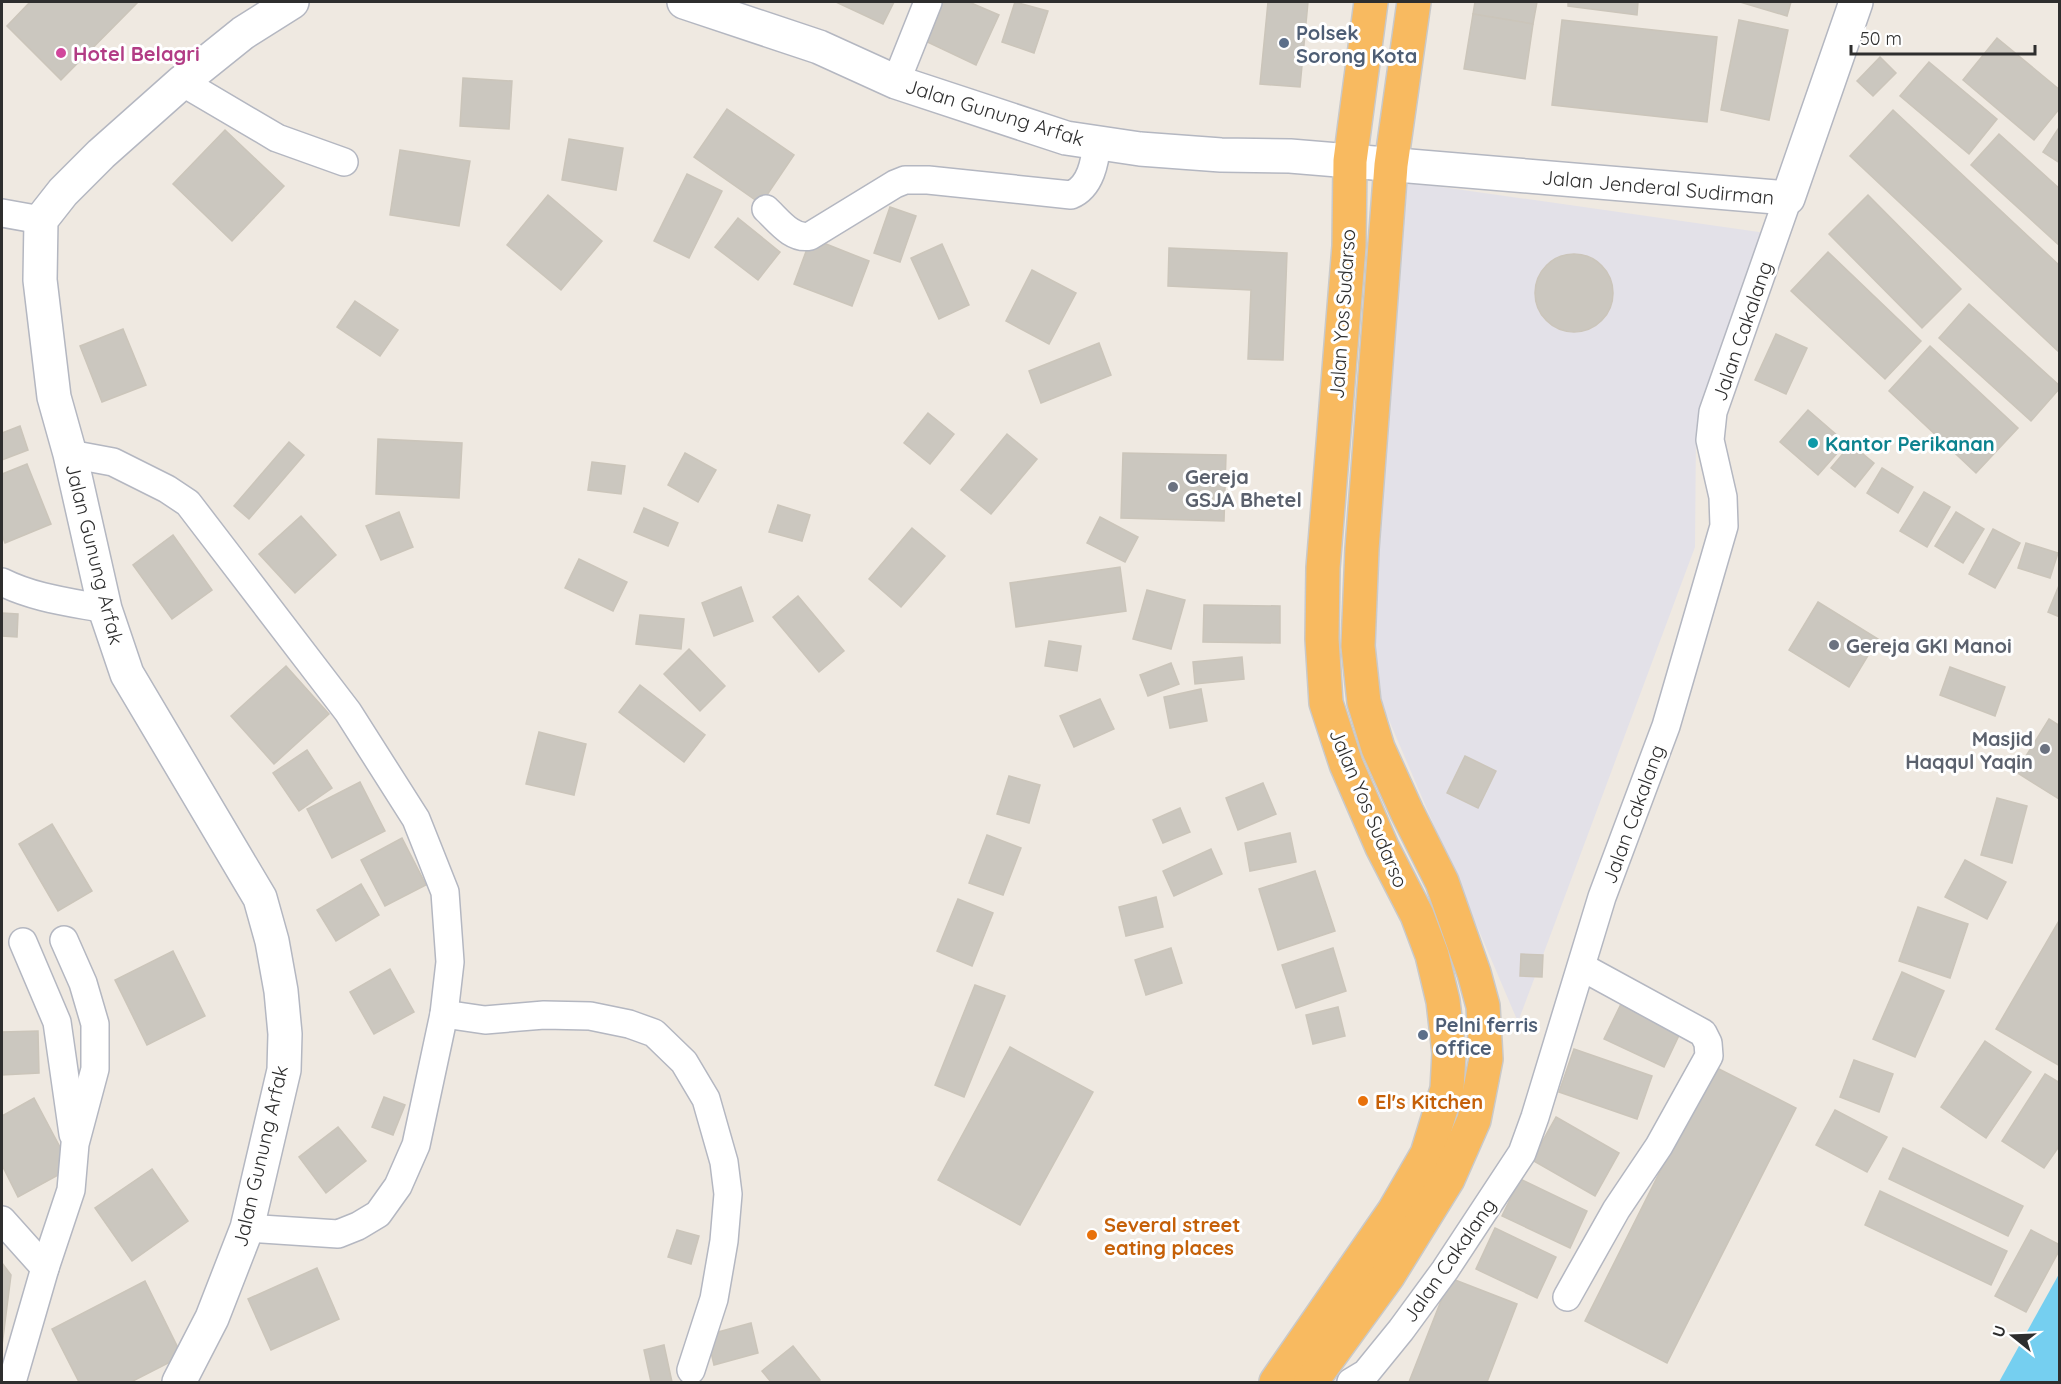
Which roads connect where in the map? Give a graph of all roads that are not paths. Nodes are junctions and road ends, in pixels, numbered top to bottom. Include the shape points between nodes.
1 (292, 2) edge
2 (927, 2) edge
3 (1371, 2) edge
4 (1414, 2) edge
5 (1856, 2) edge
6 (697, 4) edge
7 (182, 82) junction
8 (896, 82) junction
9 (1098, 142) junction
10 (1350, 161) junction
11 (344, 162) dead end
12 (1391, 165) junction
13 (1788, 198) junction
14 (766, 209) dead end
15 (2, 213) edge
16 (42, 220) junction
17 (70, 454) junction
18 (2, 582) edge
19 (105, 609) junction
20 (64, 940) dead end
21 (23, 942) dead end
22 (1582, 967) junction
23 (444, 1014) junction
24 (75, 1144) junction
25 (2, 1220) edge
26 (247, 1228) junction
27 (45, 1268) junction
28 (1567, 1297) dead end
29 (692, 1370) dead end
30 (1281, 1381) edge
31 (12, 1383) edge
32 (179, 1383) edge
33 (1311, 1383) edge
34 (1351, 1383) edge

1 - 7 street via 243,33
2 - 8 street
3 - 10 highway, Jalan Yos Sudarso
4 - 12 highway, Jalan Yos Sudarso
5 - 13 street, Jalan Jenderal Sudirman
6 - 8 street, Jalan Gunung Arfak via 819,47
7 - 11 street via 277,138
7 - 16 street via 101,154 63,192
8 - 9 street, Jalan Gunung Arfak via 1066,138
9 - 10 street, Jalan Gunung Arfak via 1140,149
9 - 14 street via 1090,175 1071,195 905,180 804,237 793,234
10 - 12 street, Jalan Gunung Arfak
10 - 30 highway, Jalan Yos Sudarso via 1349,246 1323,568 1326,702 1346,764 1417,915 1432,956 1443,1001 1449,1053 1446,1089 1427,1154 1394,1211
12 - 13 street, Jalan Jenderal Sudirman
12 - 33 highway, Jalan Yos Sudarso via 1358,646 1364,702 1378,748 1442,882 1474,973 1483,1006 1486,1059 1473,1120 1448,1179 1388,1276
13 - 22 street, Jalan Cakalang via 1713,412 1710,440 1723,497 1724,526 1666,726 1602,897
15 - 16 street
16 - 17 street, Jalan Gunung Arfak via 40,280 45,334 54,397
17 - 19 street, Jalan Gunung Arfak
17 - 23 street via 113,462 188,503 348,712 416,819 446,892 450,962
18 - 19 street via 51,599
19 - 26 street, Jalan Gunung Arfak via 127,674 260,898 273,940 285,1034 284,1070
20 - 24 street via 95,1024 95,1069
21 - 24 street via 57,1022
22 - 28 street via 1703,1034 1709,1056
22 - 34 street, Jalan Cakalang via 1522,1153 1445,1270 1366,1373
23 - 26 street via 416,1145 398,1186 378,1214 338,1234
23 - 29 street via 485,1020 544,1015 620,1022 654,1033 684,1062 706,1099 724,1162 728,1194 714,1299
24 - 27 street via 71,1190
25 - 27 street
26 - 32 street, Jalan Gunung Arfak via 212,1318
27 - 31 street

